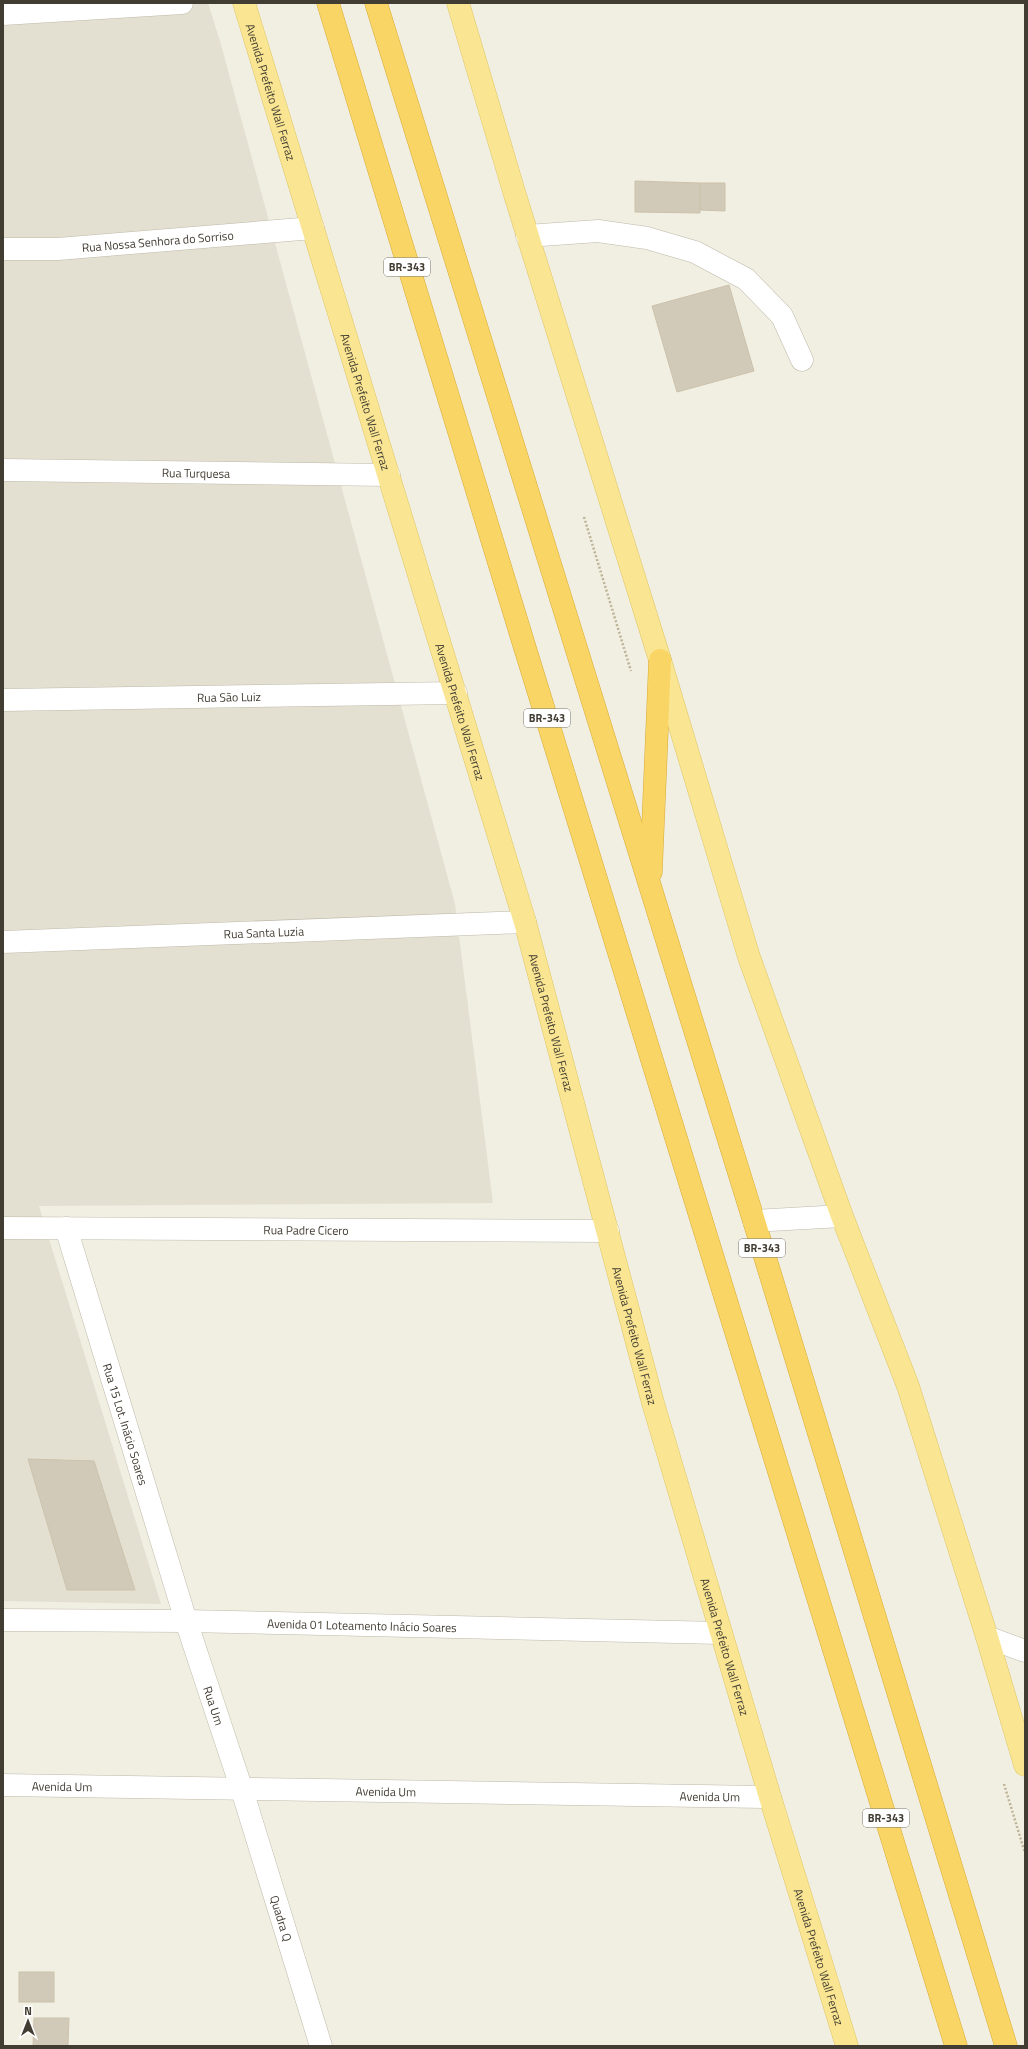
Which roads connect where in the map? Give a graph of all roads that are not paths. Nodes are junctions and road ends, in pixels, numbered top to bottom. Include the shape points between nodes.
1 (182, 3) edge
2 (244, 3) edge
3 (328, 3) edge
4 (376, 3) edge
5 (458, 3) edge
6 (3, 14) edge
7 (313, 228) junction
8 (527, 236) junction
9 (3, 249) edge
10 (802, 360) dead end
11 (3, 470) edge
12 (389, 475) junction
13 (660, 660) junction
14 (456, 693) junction
15 (3, 700) edge
16 (651, 890) junction
17 (525, 922) junction
18 (3, 942) edge
19 (842, 1216) junction
20 (754, 1221) junction
21 (3, 1228) edge
22 (66, 1228) junction
23 (608, 1232) junction
24 (3, 1620) edge
25 (186, 1620) junction
26 (721, 1633) junction
27 (988, 1637) junction
28 (1025, 1651) edge
29 (1025, 1765) edge
30 (3, 1785) edge
31 (242, 1790) junction
32 (770, 1797) junction
33 (321, 2046) edge
34 (847, 2046) edge
35 (956, 2046) edge
36 (1006, 2046) edge

1 - 6 street
2 - 7 main road, Avenida Prefeito Wall Ferraz
3 - 35 highway, BR-343
4 - 16 highway, BR-343
5 - 8 main road
7 - 9 street, Rua Nossa Senhora do Sorriso via 58,249
7 - 12 main road, Avenida Prefeito Wall Ferraz
8 - 10 street via 598,231 647,238 695,252 746,278 782,316
8 - 13 main road
11 - 12 street, Rua Turquesa
12 - 14 main road, Avenida Prefeito Wall Ferraz
13 - 16 highway
13 - 19 main road via 749,957
14 - 15 street, Rua São Luiz
14 - 17 main road, Avenida Prefeito Wall Ferraz
16 - 20 highway, BR-343
17 - 18 street, Rua Santa Luzia
17 - 23 main road, Avenida Prefeito Wall Ferraz
19 - 20 street
19 - 27 main road via 908,1386
20 - 36 highway, BR-343
21 - 22 street, Rua Padre Cicero
22 - 23 street, Rua Padre Cicero
22 - 25 street, Rua 15 Lot. Inácio Soares
23 - 26 main road, Avenida Prefeito Wall Ferraz via 653,1403
24 - 25 street, Avenida 01 Loteamento Inácio Soares
25 - 26 street, Avenida 01 Loteamento Inácio Soares
25 - 31 street, Rua Um
26 - 32 main road, Avenida Prefeito Wall Ferraz
27 - 28 street
27 - 29 main road
30 - 31 street, Avenida Um
31 - 32 street, Avenida Um
31 - 33 street, Quadra Q
32 - 34 main road, Avenida Prefeito Wall Ferraz

